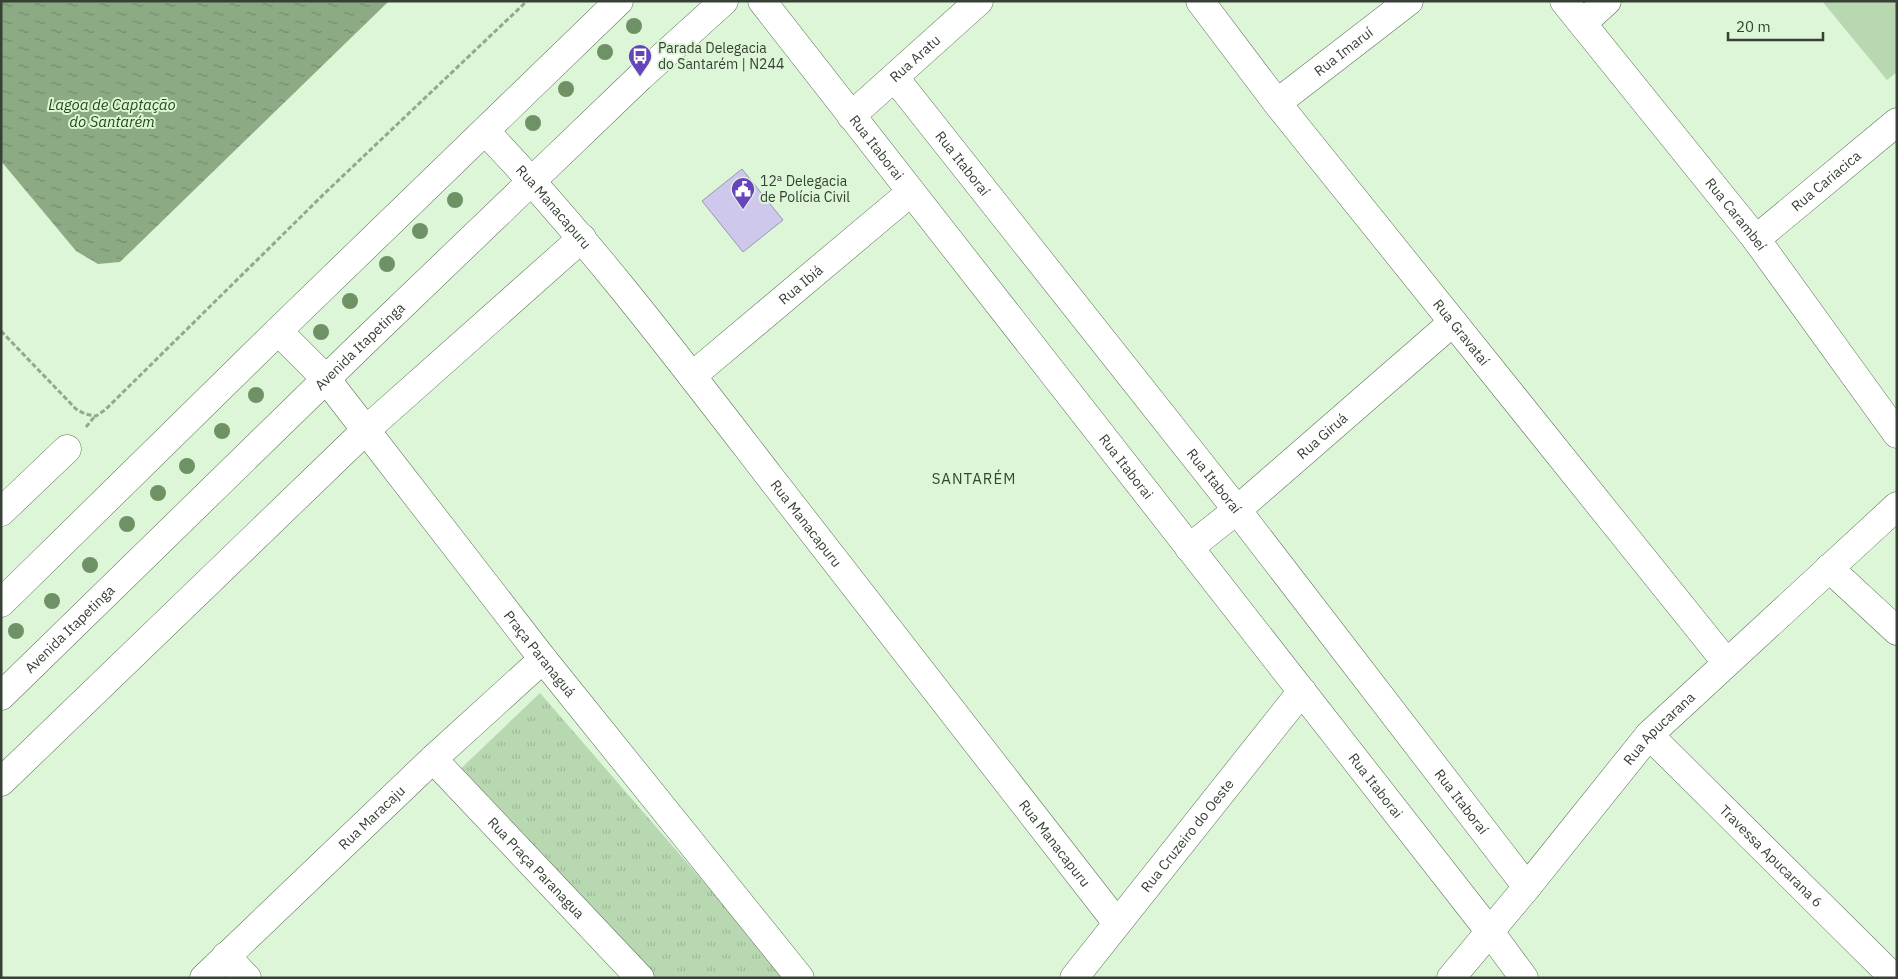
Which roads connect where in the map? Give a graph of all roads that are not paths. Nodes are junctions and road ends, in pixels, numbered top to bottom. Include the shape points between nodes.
1 (619, 1) edge
2 (724, 1) edge
3 (762, 1) edge
4 (980, 1) edge
5 (1200, 1) edge
6 (1409, 1) edge
7 (1564, 1) edge
8 (1607, 1) edge
9 (1583, 23) junction
10 (895, 78) junction
11 (1277, 103) junction
12 (851, 116) junction
13 (1897, 122) edge
14 (486, 132) junction
15 (532, 181) junction
16 (911, 192) junction
17 (582, 238) junction
18 (1756, 240) junction
19 (1453, 322) junction
20 (278, 331) junction
21 (692, 376) junction
22 (327, 380) junction
23 (367, 429) junction
24 (1897, 434) edge
25 (67, 449) dead end
26 (1897, 506) edge
27 (1237, 510) junction
28 (1, 512) edge
29 (1189, 548) junction
30 (1829, 568) junction
31 (1, 603) edge
32 (1897, 632) edge
33 (543, 659) junction
34 (1726, 662) junction
35 (1302, 691) junction
36 (1, 696) edge
37 (1649, 735) junction
38 (433, 759) junction
39 (1, 782) edge
40 (1526, 887) junction
41 (1117, 923) junction
42 (1490, 932) junction
43 (226, 956) junction
44 (204, 978) edge
45 (247, 978) edge
46 (640, 978) edge
47 (800, 978) edge
48 (1074, 978) edge
49 (1451, 978) edge
50 (1524, 978) edge
51 (1894, 978) edge

1 - 14 street
2 - 15 street, Avenida Itapetinga via 667,51
3 - 12 street, Rua Itaborai
4 - 10 street, Rua Aratu
5 - 11 street, Rua Gravataí
6 - 11 street, Rua Imaruí
7 - 9 street, Rua Carambeí
8 - 9 street
9 - 18 street, Rua Carambeí
10 - 12 street, Rua Aratu
10 - 27 street, Rua Itaboraí
11 - 19 street, Rua Gravataí
12 - 16 street, Rua Itaborai
13 - 18 street, Rua Cariacica
14 - 15 street, Rua Manacapuru
14 - 20 street
15 - 17 street, Rua Manacapuru
15 - 22 street, Avenida Itapetinga
16 - 21 street, Rua Ibiá
16 - 29 street, Rua Itaborai
17 - 21 street, Rua Manacapuru
17 - 23 street
18 - 24 street, Rua Carambeí
19 - 27 street, Rua Giruá
19 - 34 street, Rua Gravataí
20 - 22 street, Praça Paranaguá
20 - 31 street
21 - 41 street, Rua Manacapuru
22 - 23 street, Praça Paranaguá
22 - 36 street, Avenida Itapetinga
23 - 33 street, Praça Paranaguá
23 - 39 street
25 - 28 street
26 - 30 street, Rua Apucarana
27 - 29 street, Rua Giruá
27 - 40 street, Rua Itaboraí
29 - 35 street, Rua Itaborai
30 - 32 street
30 - 34 street, Rua Apucarana
33 - 38 street, Rua Maracaju
33 - 47 street, Praça Paranaguá
34 - 37 street, Rua Apucarana
35 - 41 street, Rua Cruzeiro do Oeste
35 - 42 street, Rua Itaborai
37 - 40 street, Rua Apucarana
37 - 51 street, Travessa Apucarana 6
38 - 43 street, Rua Maracaju
38 - 46 street, Rua Praça Paranagua
40 - 42 street, Rua Apucarana
41 - 48 street, Rua Cruzeiro do Oeste
42 - 49 street, Rua Apucarana
42 - 50 street, Rua Itaborai
43 - 44 street, Rua Maracaju
43 - 45 street

